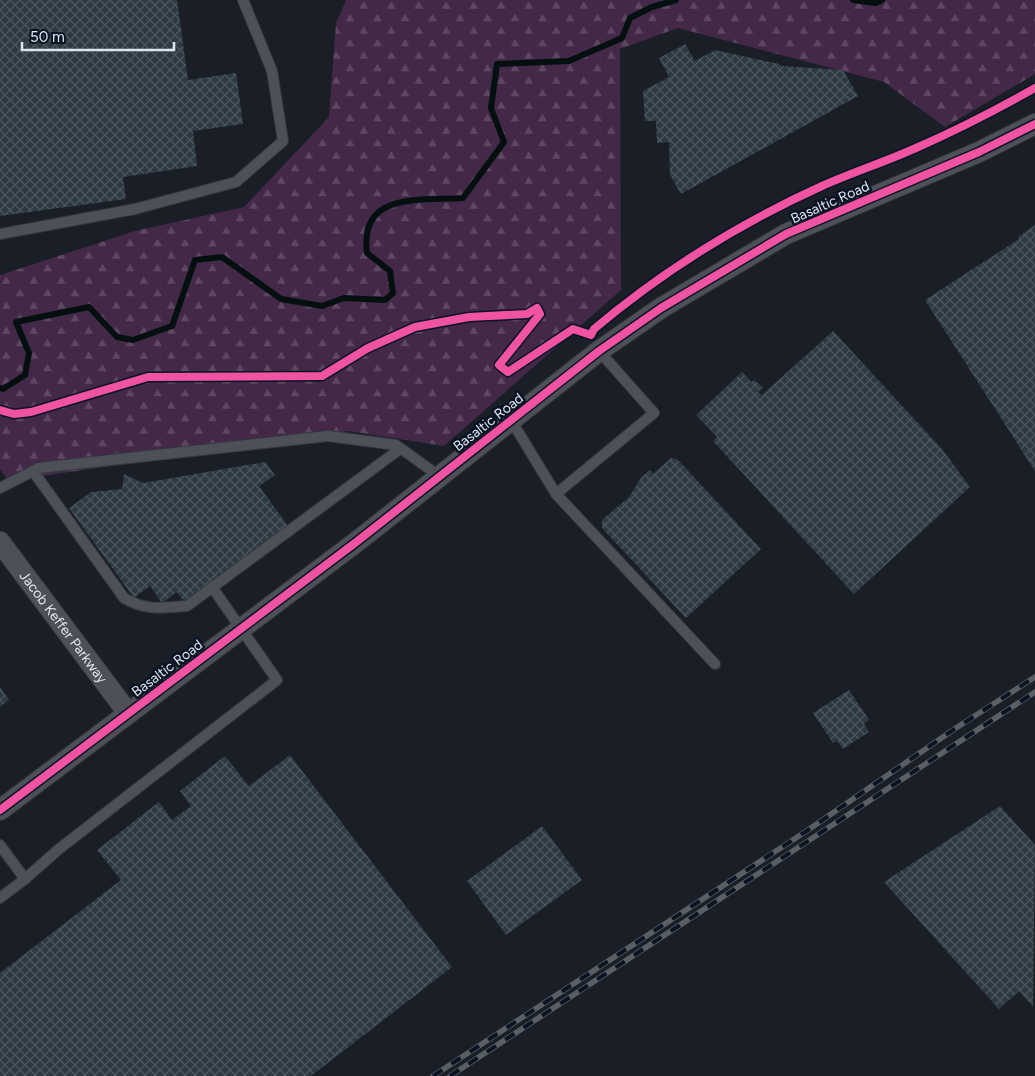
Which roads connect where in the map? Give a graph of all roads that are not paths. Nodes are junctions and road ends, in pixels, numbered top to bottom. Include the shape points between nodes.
1 (242, 0) edge
2 (1035, 124) edge
3 (0, 234) edge
4 (598, 351) junction
5 (511, 420) junction
6 (400, 449) junction
7 (33, 471) junction
8 (439, 476) junction
9 (0, 488) edge
10 (556, 494) junction
11 (0, 542) edge
12 (212, 587) junction
13 (241, 628) junction
14 (715, 664) dead end
15 (128, 713) junction
16 (0, 810) edge
17 (0, 845) edge
18 (25, 879) junction
19 (0, 898) edge

1 - 3 lane via 272,71 283,141 236,182 135,209
2 - 4 street, Basaltic Road via 979,152 786,234 661,308
4 - 5 street, Basaltic Road
4 - 10 lane via 654,414
5 - 8 street, Basaltic Road
5 - 10 lane
6 - 7 lane via 396,445 328,436
6 - 8 lane
6 - 12 lane
7 - 9 lane
7 - 12 lane via 124,598 138,606 187,606
8 - 13 street, Basaltic Road
10 - 14 lane
11 - 15 street, Jacob Keffer Parkway
12 - 13 lane
13 - 15 street, Basaltic Road
13 - 18 lane via 277,680
15 - 16 street, Basaltic Road
17 - 18 lane
18 - 19 lane

